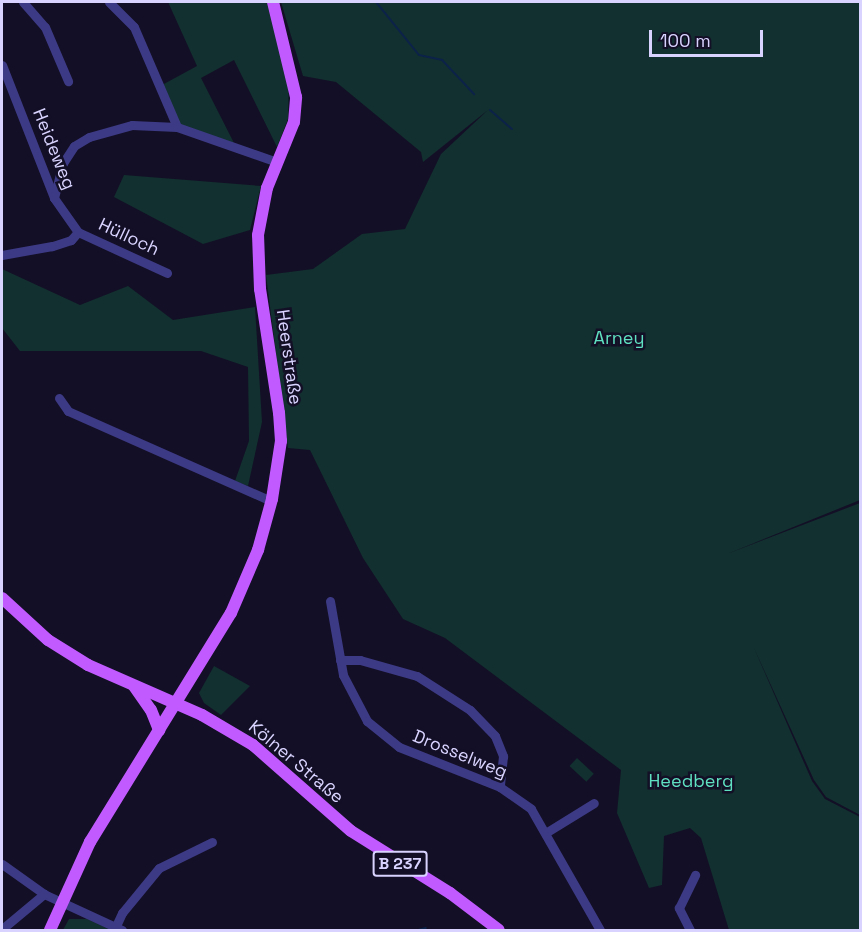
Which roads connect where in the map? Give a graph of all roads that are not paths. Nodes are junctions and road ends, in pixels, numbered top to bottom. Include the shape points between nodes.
1 (23, 2) edge
2 (109, 2) edge
3 (273, 2) edge
4 (2, 65) edge
5 (68, 81) dead end
6 (177, 127) junction
7 (277, 162) junction
8 (54, 198) junction
9 (78, 232) junction
10 (2, 242) edge
11 (3, 254) edge
12 (167, 273) dead end
13 (59, 398) dead end
14 (271, 501) junction
15 (2, 598) edge
16 (330, 601) dead end
17 (340, 660) junction
18 (133, 685) junction
19 (177, 704) junction
20 (159, 730) junction
21 (500, 786) junction
22 (594, 803) dead end
23 (547, 832) junction
24 (212, 842) dead end
25 (2, 864) edge
26 (695, 876) dead end
27 (44, 894) junction
28 (62, 903) junction
29 (2, 929) edge
30 (118, 929) edge
31 (50, 930) edge
32 (499, 930) edge
33 (600, 930) edge
34 (690, 930) edge

1 - 5 street via 45,27
2 - 6 street via 134,27
3 - 7 main road, Heerstraße via 296,97 294,122
4 - 8 street, Heideweg
6 - 7 street
6 - 8 street via 132,125 89,137 74,146 63,163
7 - 14 main road, Heerstraße via 261,212 257,258 281,441
8 - 9 street, Heideweg
9 - 11 street via 71,240 52,246
9 - 12 street, Hülloch
10 - 11 street
13 - 14 street via 68,411
14 - 19 main road, Heerstraße via 258,550 231,613
15 - 18 main road, Kölner Straße / B 237 via 57,646
16 - 17 street, Drosselweg
17 - 21 street, Drosselweg via 352,697 367,721 399,747
17 - 21 street via 360,660 417,676 470,711 495,736 503,756
18 - 19 main road, Kölner Straße / B 237
18 - 20 main road via 151,710
19 - 20 main road, Heerstraße
19 - 32 main road, Kölner Straße / B 237 via 253,745 351,831 450,893
20 - 28 main road, Heerstraße via 90,842
21 - 23 street, Drosselweg via 531,809
22 - 23 street
23 - 33 street, Drosselweg
24 - 30 street via 159,868 122,913
25 - 27 street
26 - 34 street via 679,908
27 - 28 street
27 - 29 street
28 - 30 street
28 - 31 main road, Heerstraße

